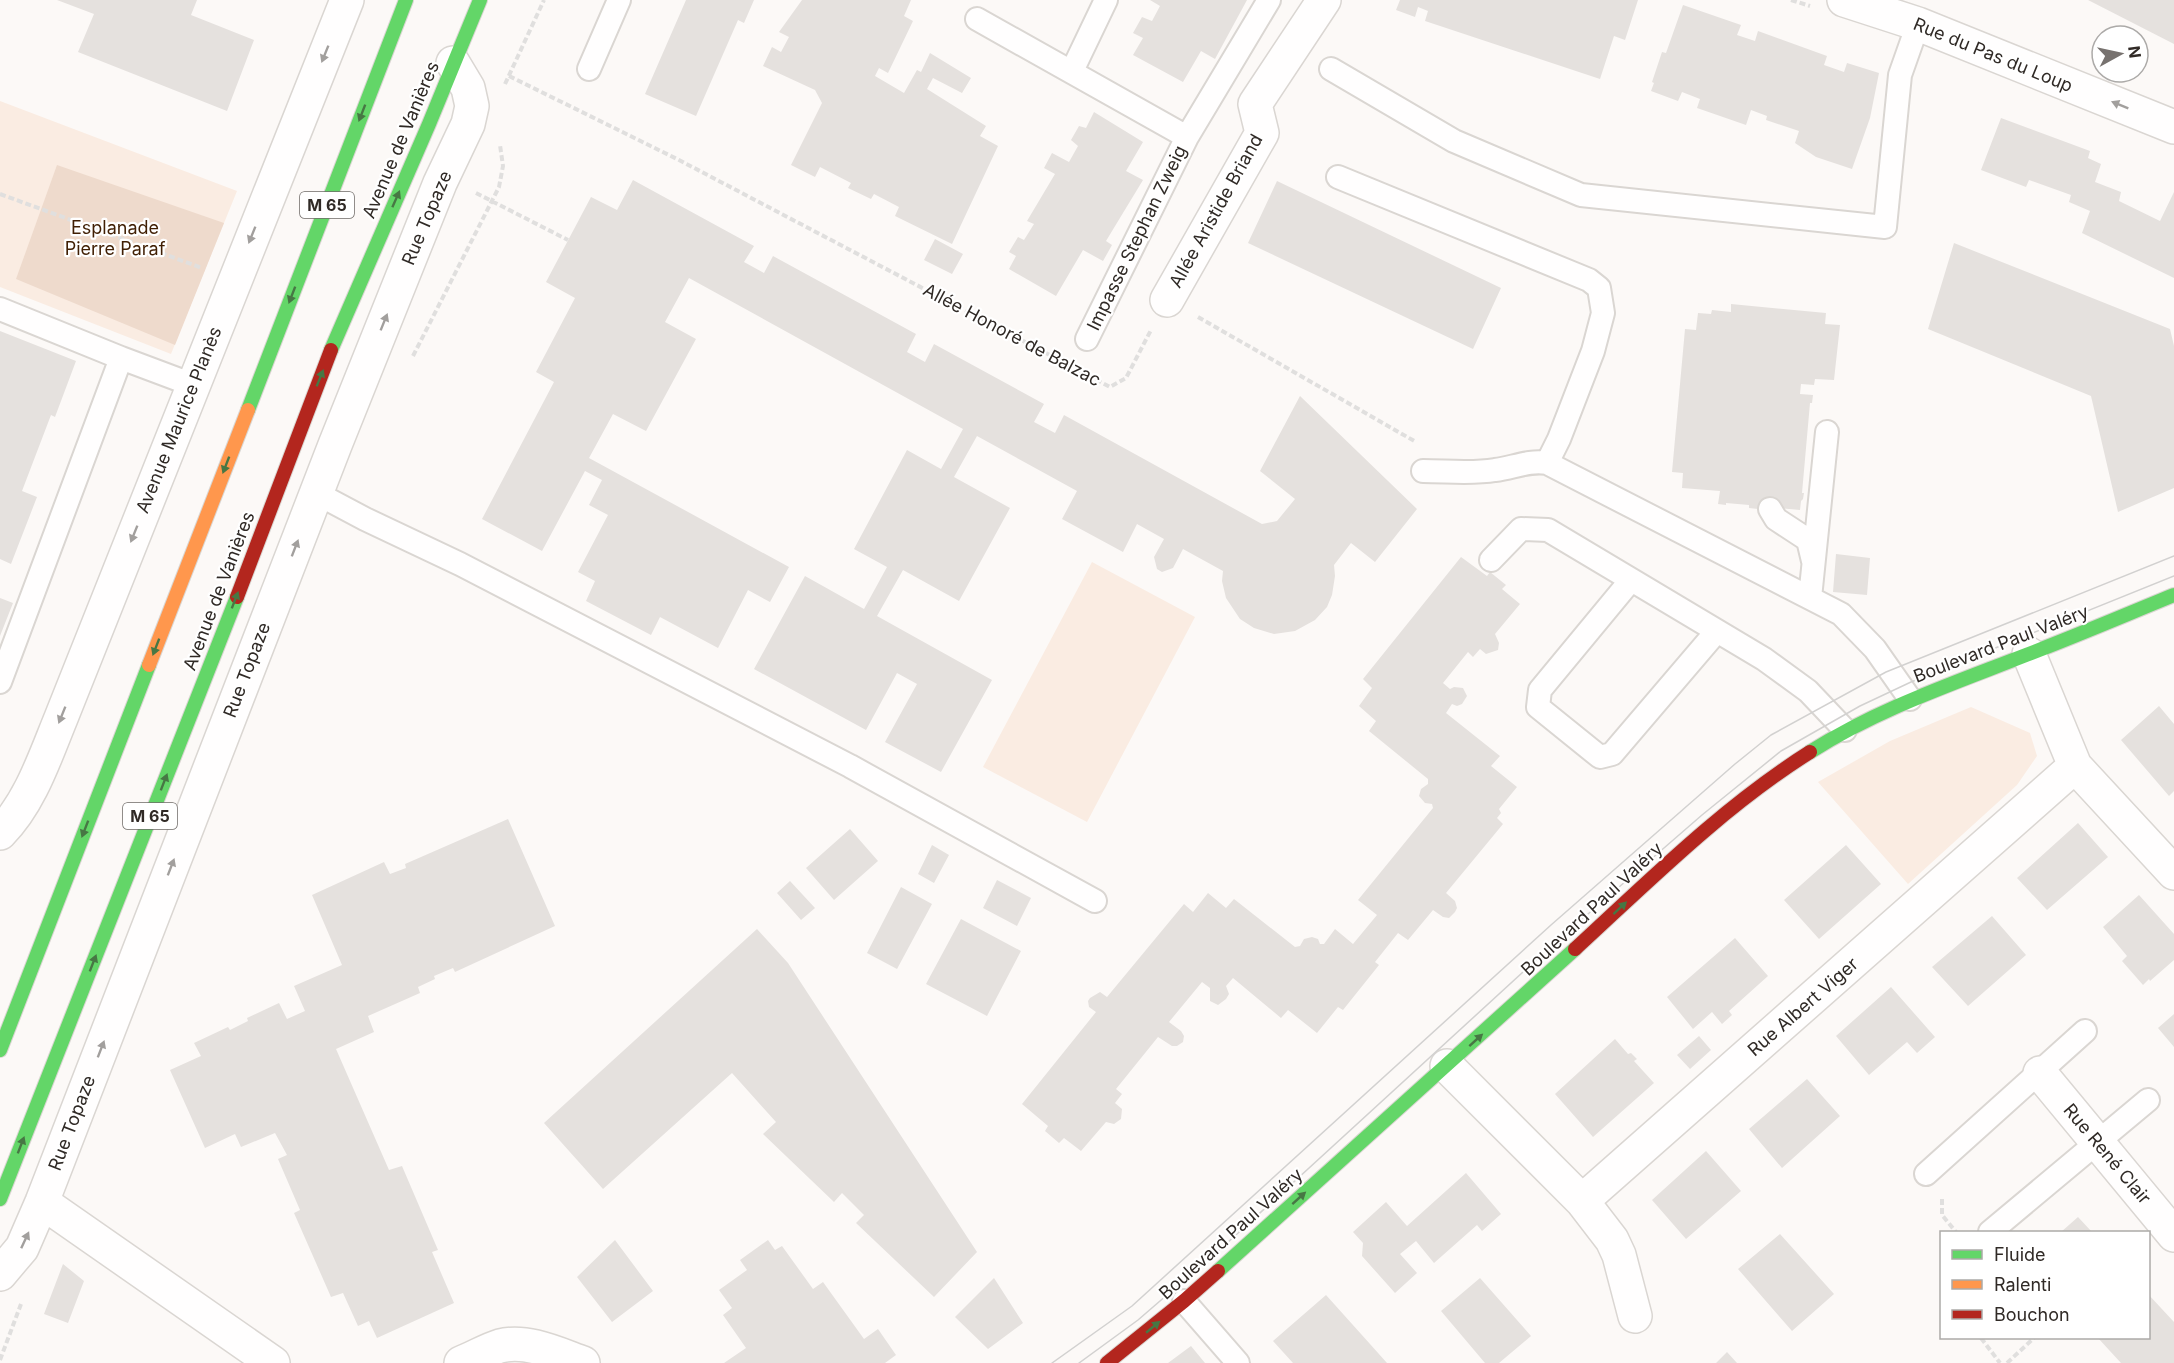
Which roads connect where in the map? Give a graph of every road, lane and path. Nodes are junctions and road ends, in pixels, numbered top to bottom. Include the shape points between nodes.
1 (347, 0) edge
2 (406, 0) edge
3 (468, 0) edge
4 (480, 0) edge
5 (544, 0) edge
6 (620, 0) edge
7 (1106, 0) edge
8 (1269, 0) edge
9 (1324, 0) edge
10 (1844, 0) edge
11 (977, 19) dead end
12 (1918, 24) junction
13 (453, 63) junction
14 (589, 69) dead end
15 (1331, 69) dead end
16 (1072, 71) junction
17 (509, 76) junction
18 (503, 87) dead end
19 (2174, 127) edge
20 (1187, 137) junction
21 (443, 176) junction
22 (1338, 177) dead end
23 (0, 194) edge
24 (568, 240) dead end
25 (234, 281) junction
26 (1167, 300) junction
27 (0, 309) edge
28 (1087, 339) dead end
29 (121, 358) junction
30 (1068, 365) dead end
31 (1078, 370) dead end
32 (193, 385) junction
33 (1827, 432) dead end
34 (1417, 442) dead end
35 (1547, 463) junction
36 (1423, 471) dead end
37 (316, 493) junction
38 (1770, 509) dead end
39 (1491, 560) dead end
40 (1814, 563) junction
41 (1631, 580) junction
42 (2174, 595) edge
43 (1810, 598) junction
44 (1717, 631) junction
45 (2029, 654) junction
46 (0, 682) edge
47 (1910, 699) junction
48 (1845, 730) junction
49 (2075, 766) junction
50 (0, 833) edge
51 (2172, 866) edge
52 (1095, 901) dead end
53 (23, 989) junction
54 (0, 1017) edge
55 (2085, 1031) dead end
56 (0, 1050) edge
57 (1447, 1066) junction
58 (2040, 1072) junction
59 (2148, 1100) dead end
60 (2099, 1143) junction
61 (1926, 1174) dead end
62 (0, 1199) edge
63 (1582, 1201) junction
64 (42, 1202) junction
65 (1992, 1231) edge
66 (2174, 1235) edge
67 (0, 1274) edge
68 (1184, 1301) junction
69 (1635, 1316) dead end
70 (1982, 1339) edge
71 (2033, 1339) edge
72 (273, 1363) edge
73 (461, 1363) edge
74 (583, 1363) edge
75 (1107, 1363) edge
76 (1238, 1363) edge
77 (2000, 1363) edge
78 (2007, 1363) edge

1 -> 25 street, Avenue Maurice Planès
2 -> 53 main road, M 65
3 - 13 main road, M 65
4 - 13 main road, Avenue de Vanières / M 65
5 - 17 path
6 - 14 lane
7 - 16 lane
8 - 20 lane, Impasse Stephan Zweig
9 - 26 street, Allée Aristide Briand via 1255,104 1262,133
10 - 12 street, Rue du Pas du Loup
11 - 16 lane, Impasse Stephan Zweig
12 - 15 lane via 1900,75 1885,227 1581,195 1454,141
19 -> 12 street, Rue du Pas du Loup
13 - 21 street, Rue Topaze via 468,88 472,106 468,124
62 -> 13 main road, Avenue de Vanières / M 65 via 342,321
16 - 20 lane, Impasse Stephan Zweig
17 - 18 path
17 - 30 path, Allée Honoré de Balzac via 679,160
20 - 28 lane, Impasse Stephan Zweig
21 - 24 path
37 -> 21 street, Rue Topaze
22 - 35 lane via 1589,280 1599,288 1603,312 1593,351
23 - 25 path
25 - 32 street, Avenue Maurice Planès
26 - 31 path, Allée Honoré de Balzac via 1126,378 1110,387
26 - 34 path
27 - 29 lane
29 - 32 lane
29 - 46 lane
32 -> 50 street, Avenue Maurice Planès via 36,777 11,822
33 - 40 lane
35 - 36 lane via 1534,461 1469,472
35 - 43 lane
37 - 52 lane via 850,766
64 -> 37 street, Rue Topaze
38 - 40 lane via 1776,519 1808,540
39 - 41 lane via 1521,529 1548,530
40 - 43 lane
41 - 44 lane
41 - 44 lane via 1540,690 1538,707 1600,757 1612,754
42 - 45 main road, Boulevard Paul Valéry
43 - 47 lane via 1856,627
44 - 48 lane via 1808,691
45 - 47 main road, Boulevard Paul Valéry
45 - 49 street
47 - 48 main road, Boulevard Paul Valéry
57 -> 48 main road, Boulevard Paul Valéry via 1713,823 1775,774
49 - 51 street
49 - 63 street, Rue Albert Viger
53 - 54 lane
53 - 56 main road, M 65
55 - 58 lane
57 - 63 street
68 -> 57 main road, Boulevard Paul Valéry
58 - 60 street, Rue René Clair
58 - 61 lane
59 - 60 lane
60 - 65 lane
60 - 66 street, Rue René Clair
63 - 69 street via 1619,1255
67 -> 64 street, Rue Topaze via 21,1248
64 - 72 street
75 -> 68 main road, Boulevard Paul Valéry
68 - 76 lane
70 - 77 path
71 - 78 path
73 - 74 street via 501,1346 524,1345

